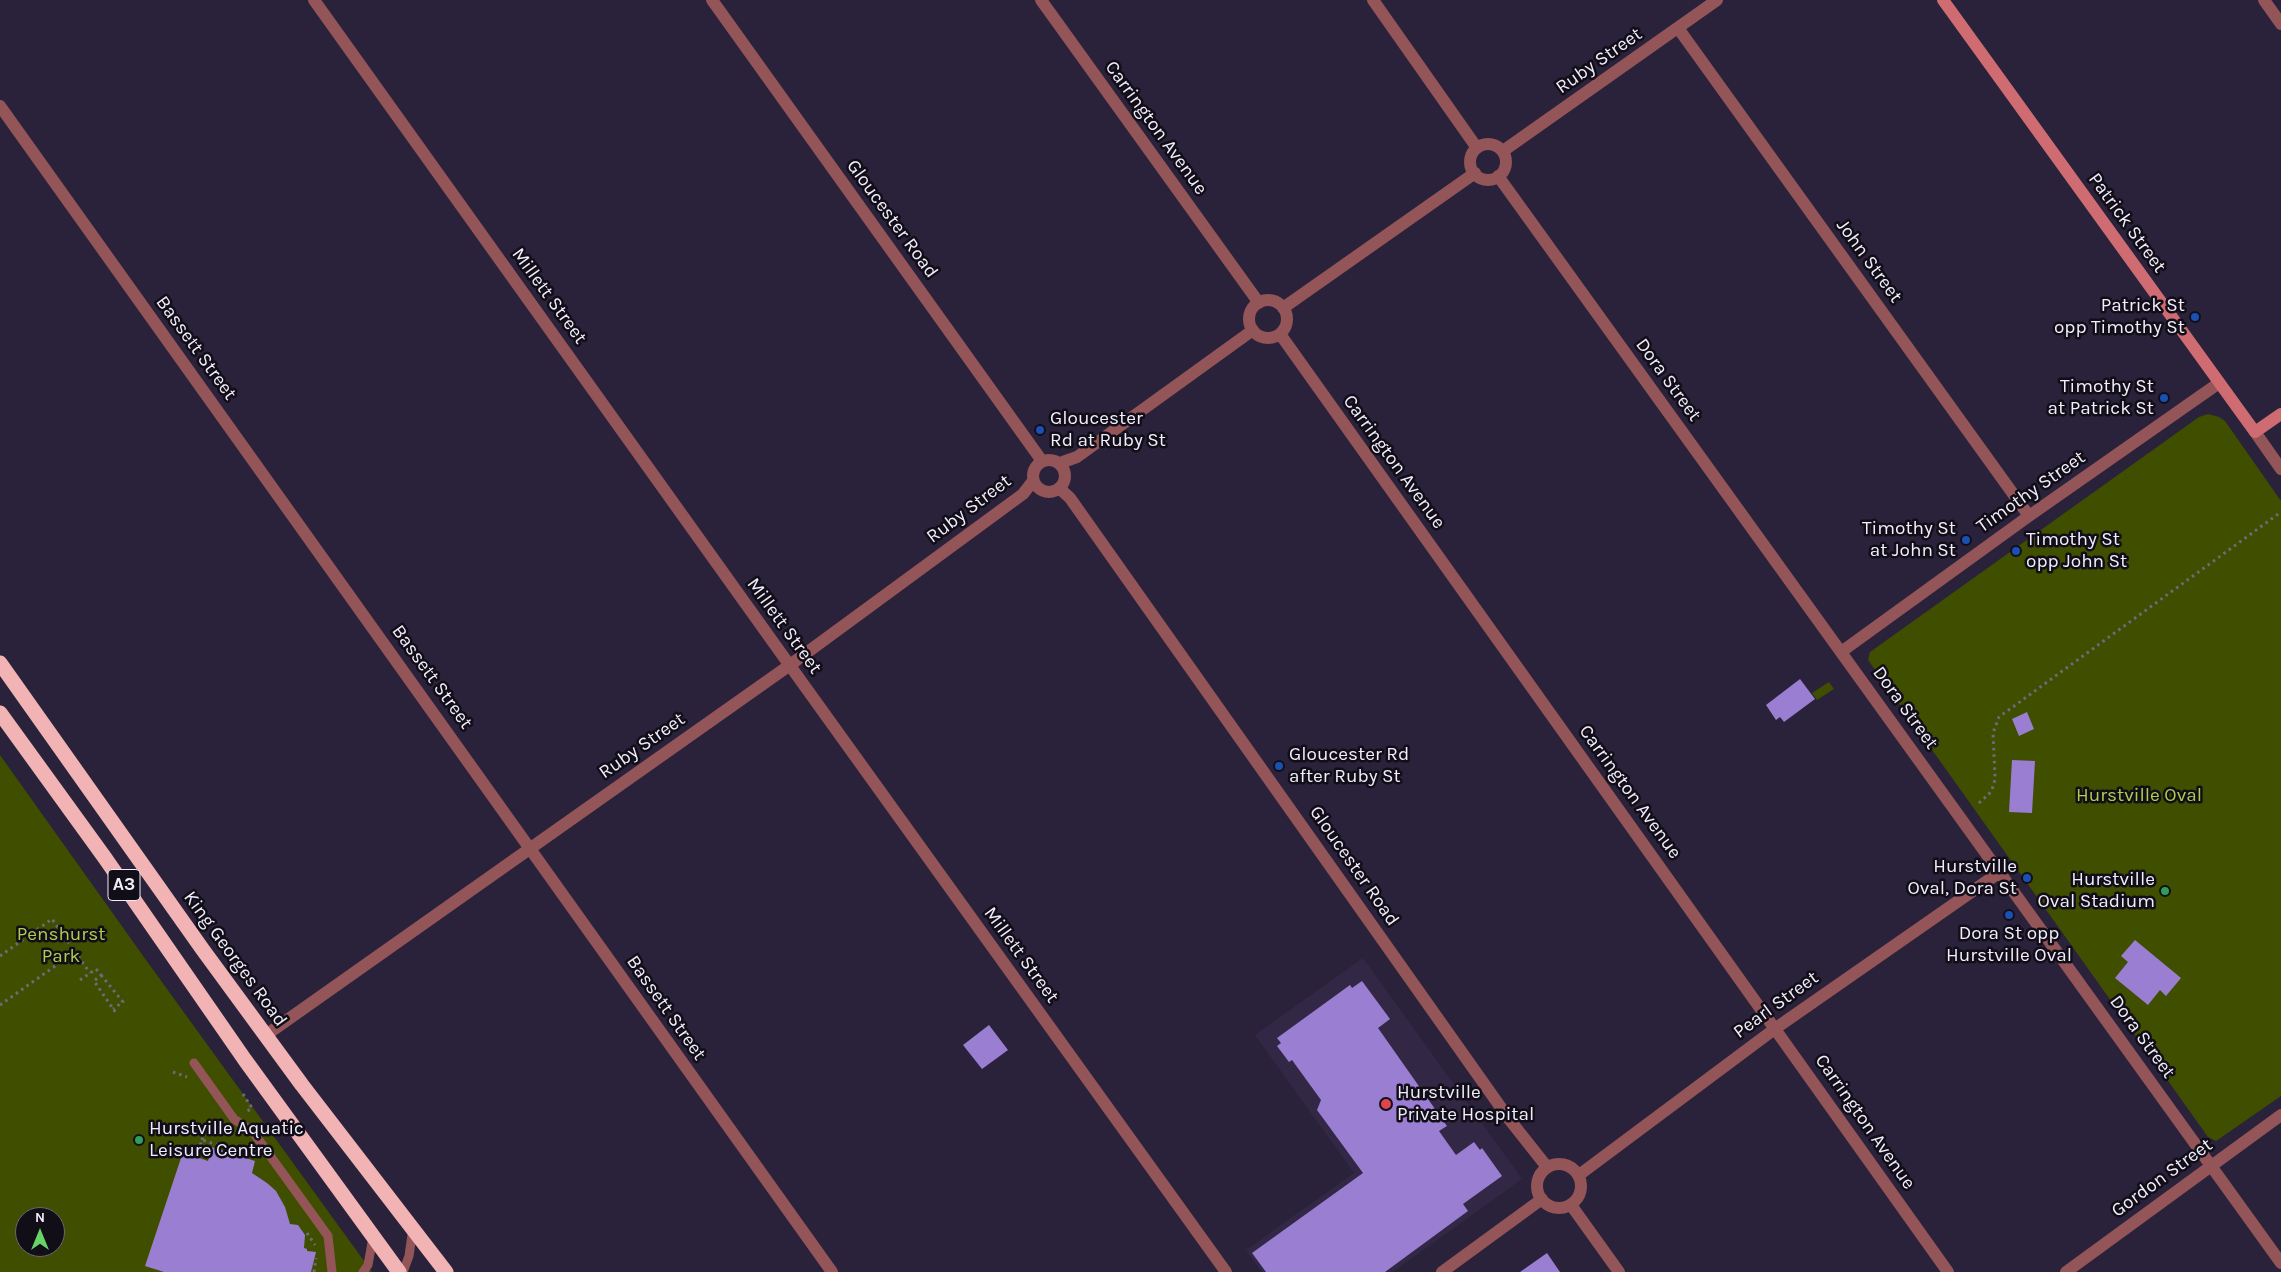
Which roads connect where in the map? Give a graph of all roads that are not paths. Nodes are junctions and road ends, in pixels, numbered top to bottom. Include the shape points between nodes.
1 (314, 0) edge
2 (712, 0) edge
3 (1041, 0) edge
4 (1373, 0) edge
5 (1717, 0) edge
6 (1943, 0) edge
7 (2264, 0) edge
8 (2281, 24) edge
9 (1678, 28) junction
10 (0, 106) edge
11 (1478, 148) junction
12 (1502, 152) junction
13 (1475, 173) junction
14 (1498, 176) junction
15 (1259, 303) junction
16 (1284, 308) junction
17 (1253, 330) junction
18 (1280, 334) junction
19 (2219, 383) junction
20 (2281, 414) edge
21 (2255, 432) junction
22 (1042, 461) junction
23 (1060, 464) junction
24 (2281, 469) edge
25 (1033, 481) junction
26 (1059, 488) junction
27 (2029, 516) junction
28 (1841, 652) junction
29 (0, 663) edge
30 (790, 665) junction
31 (0, 713) edge
32 (530, 848) junction
33 (2000, 872) junction
34 (1776, 1028) junction
35 (266, 1035) junction
36 (194, 1063) dead end
37 (2281, 1115) edge
38 (2210, 1165) junction
39 (1548, 1167) junction
40 (1579, 1175) junction
41 (1542, 1199) junction
42 (1570, 1205) junction
43 (413, 1228) junction
44 (374, 1235) junction
45 (2281, 1263) edge
46 (332, 1272) edge
47 (363, 1272) edge
48 (399, 1272) edge
49 (403, 1272) edge
50 (446, 1272) edge
51 (832, 1272) edge
52 (1226, 1272) edge
53 (1442, 1272) edge
54 (1619, 1272) edge
55 (1948, 1272) edge
56 (2066, 1272) edge

1 - 30 street, Millett Street
2 - 22 street, Gloucester Road
3 - 15 street, Carrington Avenue
4 - 11 street
5 - 9 street, Ruby Street
6 - 19 street, Patrick Street
7 - 8 street
9 - 12 street, Ruby Street
9 - 27 street, John Street
10 - 32 street, Bassett Street
11 - 12 street via 1483,144 1493,144
11 - 13 street via 1470,161
12 - 14 street via 1506,164
13 - 14 street via 1485,179
13 - 16 street
14 - 28 street, Dora Street
15 - 16 street via 1276,302
15 - 17 street via 1250,315
16 - 18 street via 1286,325
17 - 18 street via 1265,338
17 - 23 street via 1077,458
18 - 34 street, Carrington Avenue
19 - 21 street, Patrick Street
19 - 27 street, Timothy Street
20 - 21 street
21 - 24 street, Patrick Street
22 - 23 street
22 - 25 street via 1033,472
23 - 26 street via 1065,476
25 - 26 street via 1044,492
25 - 30 street, Ruby Street via 1023,494
26 - 39 street, Gloucester Road via 1070,498 1504,1111
27 - 28 street, Timothy Street
28 - 33 street, Dora Street
29 - 35 highway, King Georges Road / A3
30 - 32 street, Ruby Street
30 - 52 street, Millett Street
31 - 44 highway, A3 via 245,1060
32 - 35 street, Ruby Street
32 - 51 street, Bassett Street
33 - 34 street, Pearl Street
33 - 38 street, Dora Street
34 - 40 street, Pearl Street
34 - 55 street, Carrington Avenue
35 - 43 highway, King Georges Road / A3
36 - 46 lane via 234,1119 252,1132 328,1236
37 - 38 street, Gordon Street
38 - 45 street, Dora Street
38 - 56 street, Gordon Street
39 - 40 street via 1562,1164
39 - 41 street via 1538,1178 1538,1193
40 - 42 street via 1580,1195
41 - 42 street via 1552,1207
41 - 53 street
42 - 54 street
43 - 49 lane
43 - 50 highway, King Georges Road / A3
44 - 47 lane via 368,1265
44 - 48 highway, A3

